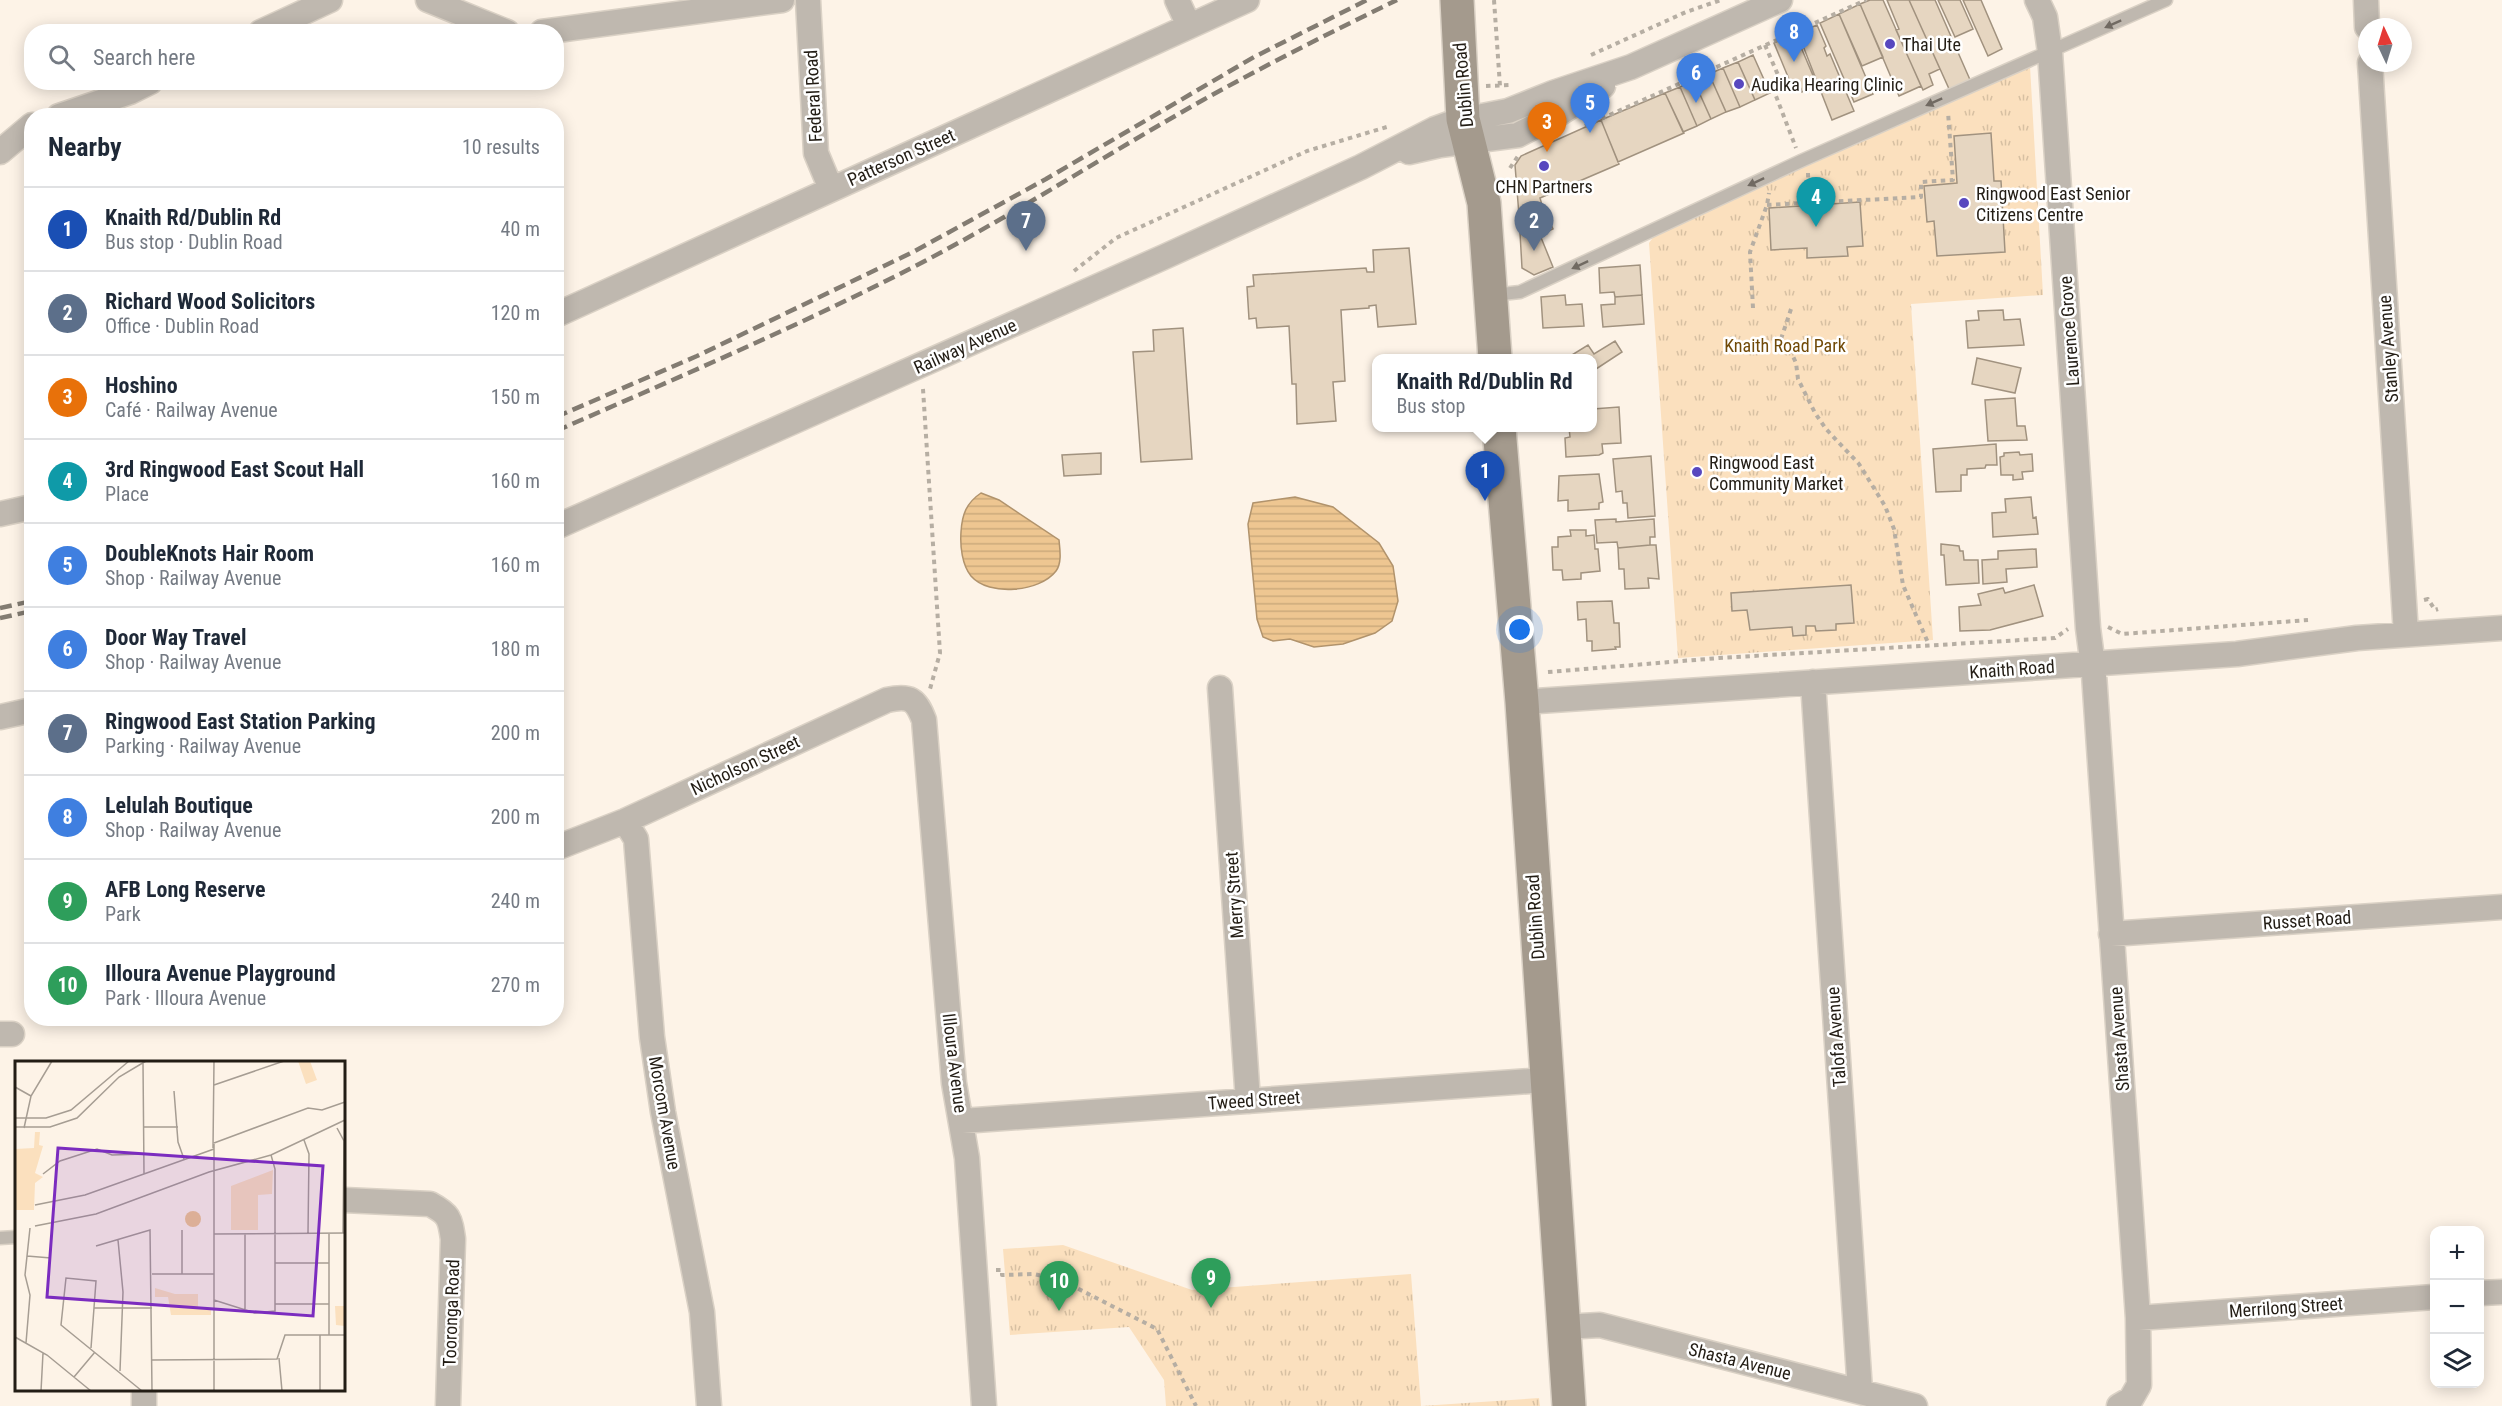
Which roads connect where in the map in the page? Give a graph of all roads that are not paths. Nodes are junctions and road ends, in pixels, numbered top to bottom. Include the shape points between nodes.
1 (330, 0) edge
2 (428, 0) edge
3 (782, 0) edge
4 (808, 0) edge
5 (1177, 0) edge
6 (1247, 0) edge
7 (1457, 0) edge
8 (1472, 0) edge
9 (1780, 0) edge
10 (2037, 0) edge
11 (2166, 0) edge
12 (2366, 0) edge
13 (2367, 18) edge
14 (278, 24) edge
15 (487, 24) edge
16 (1189, 26) junction
17 (564, 29) edge
18 (2050, 52) junction
19 (2371, 72) edge
20 (134, 90) edge
21 (83, 108) edge
22 (1476, 130) junction
23 (24, 132) edge
24 (0, 152) edge
25 (831, 189) junction
26 (1491, 295) junction
27 (564, 311) edge
28 (1495, 354) edge
29 (1499, 432) edge
30 (24, 509) edge
31 (0, 514) edge
32 (564, 523) edge
33 (2502, 628) edge
34 (2406, 634) junction
35 (2092, 664) junction
36 (1813, 682) junction
37 (1220, 688) dead end
38 (1522, 702) junction
39 (24, 712) edge
40 (0, 717) edge
41 (924, 720) joint
42 (626, 821) junction
43 (564, 845) edge
44 (2502, 907) edge
45 (2111, 934) junction
46 (1545, 1080) junction
47 (1248, 1101) junction
48 (962, 1121) junction
49 (345, 1200) edge
50 (15, 1237) edge
51 (0, 1238) edge
52 (2502, 1292) edge
53 (2484, 1293) edge
54 (2430, 1297) edge
55 (2138, 1318) junction
56 (1563, 1327) junction
57 (1860, 1391) junction
58 (448, 1406) edge
59 (709, 1406) edge
60 (984, 1406) edge
61 (1569, 1406) edge
62 (1915, 1406) edge
63 (2119, 1406) edge

1 - 14 street
2 - 15 street
3 - 17 street
4 - 25 street, Federal Road via 816,153
5 - 16 street
6 - 16 street, Patterson Street
7 - 22 main road, Dublin Road
8 - 22 main road, Dublin Road
9 - 22 street, Railway Avenue via 1631,67 1571,107 1518,135
10 - 18 street, Laurence Grove via 2045,17
11 -> 18 lane
12 - 13 street
16 - 25 street, Patterson Street
18 -> 26 lane via 1801,161 1520,292
18 - 35 street, Laurence Grove
19 - 34 street, Stanley Avenue
20 - 21 street
22 - 26 main road, Dublin Road via 1488,170 1484,203
22 - 32 street, Railway Avenue via 1430,147 1372,161
23 - 24 street
25 - 27 street, Patterson Street
26 - 28 main road, Dublin Road
29 - 38 main road, Dublin Road
30 - 31 street
33 - 34 street, Knaith Road
34 - 35 street, Knaith Road via 2237,654
35 - 36 street, Knaith Road
35 - 45 street, Shasta Avenue
36 - 38 street, Knaith Road
36 - 57 street, Talofa Avenue
37 - 47 street, Merry Street
38 - 46 main road, Dublin Road
39 - 40 street
41 - 42 street, Nicholson Street via 918,705 909,698 887,700
41 - 48 street, Illoura Avenue via 954,1083
42 - 43 street, Nicholson Street
42 - 59 street, Morcom Avenue via 636,839 652,1038 702,1312
44 - 45 street, Russet Road
45 - 55 street, Shasta Avenue
46 - 47 street, Tweed Street
46 - 56 main road, Dublin Road
47 - 48 street, Tweed Street
48 - 60 street, Illoura Avenue
49 - 58 street, Tooronga Road via 430,1204 451,1220
50 - 51 lane
52 - 53 street
54 - 55 street, Merrilong Street
55 - 63 street, Shasta Avenue via 2139,1385 2131,1399
56 - 57 street, Shasta Avenue via 1600,1325
56 - 61 main road, Dublin Road
57 - 62 street, Shasta Avenue

